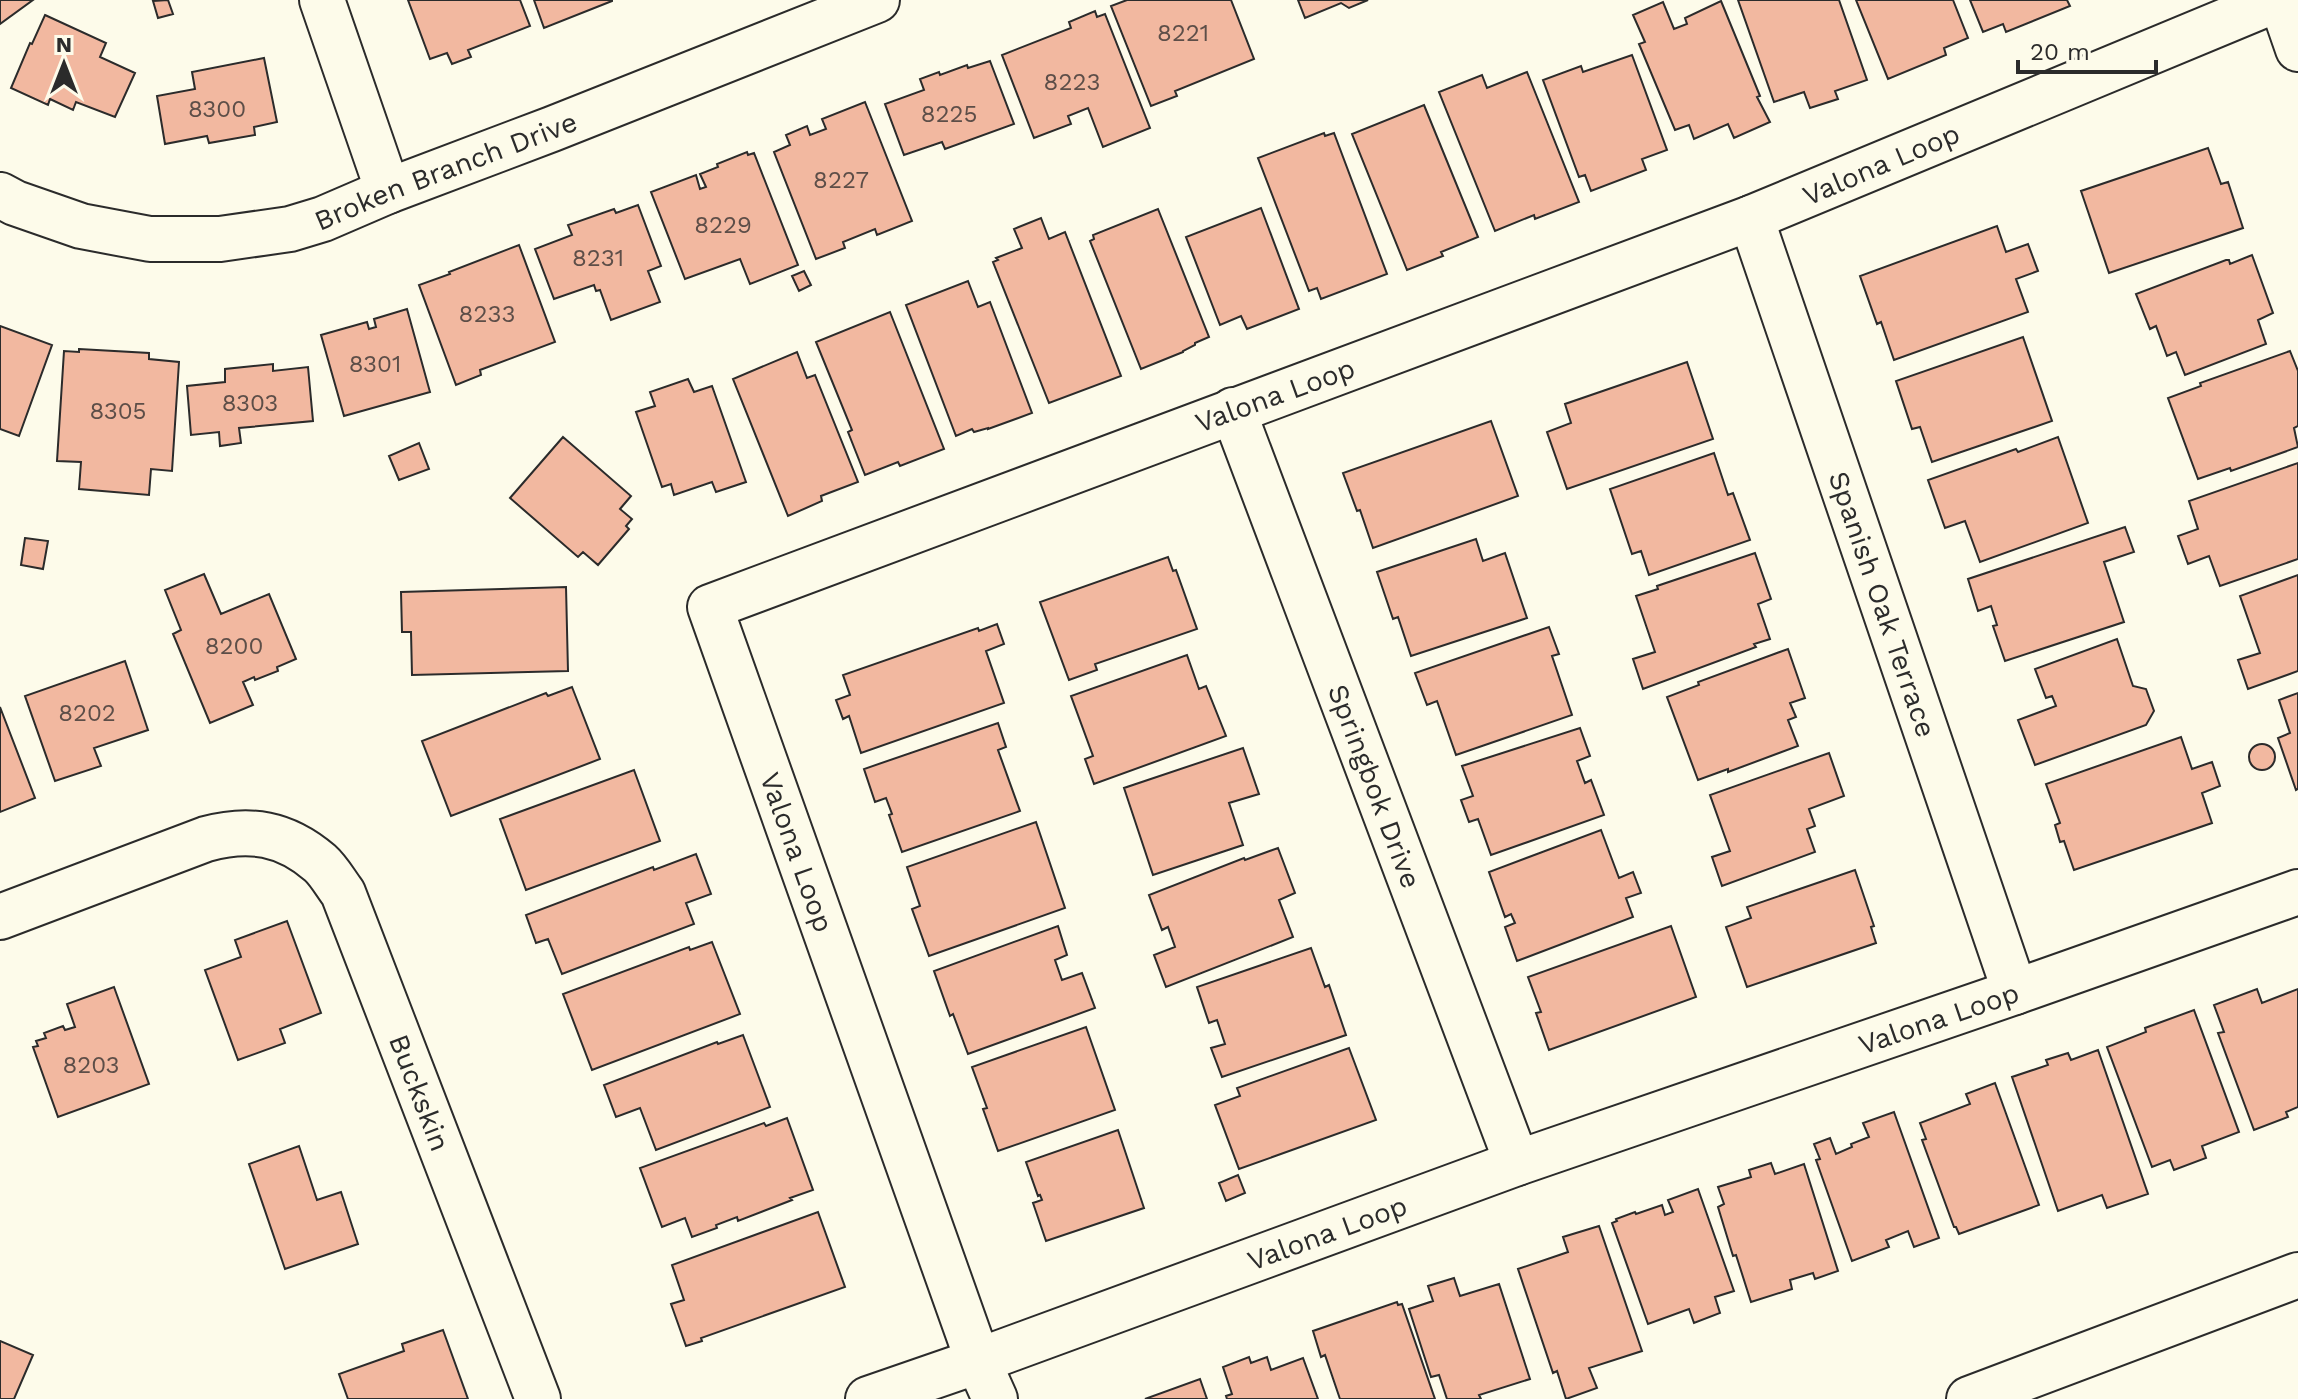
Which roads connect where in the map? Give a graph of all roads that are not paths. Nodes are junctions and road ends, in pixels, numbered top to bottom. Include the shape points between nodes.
1 (322, 0) edge
2 (877, 0) edge
3 (2279, 0) edge
4 (2298, 49) edge
5 (388, 191) junction
6 (0, 195) edge
7 (1751, 218) junction
8 (1233, 410) junction
9 (2298, 892) edge
10 (0, 917) edge
11 (2015, 992) junction
12 (1517, 1163) junction
13 (2298, 1275) edge
14 (987, 1380) edge
15 (538, 1399) edge
16 (868, 1399) edge
17 (1969, 1399) edge

1 - 5 street
2 - 5 street, Broken Branch Drive
3 - 4 street, Valona Loop
3 - 7 street, Valona Loop
5 - 6 street, Broken Branch Drive via 290,229 220,239 150,239 81,226
7 - 8 street, Valona Loop
7 - 11 street, Spanish Oak Terrace
8 - 12 street, Springbok Drive
8 - 14 street, Valona Loop via 710,607
9 - 11 street, Valona Loop
10 - 15 street, Buckskin via 223,834 276,836 321,864 343,893
11 - 12 street, Valona Loop
12 - 14 street, Valona Loop
13 - 17 street
14 - 16 street

